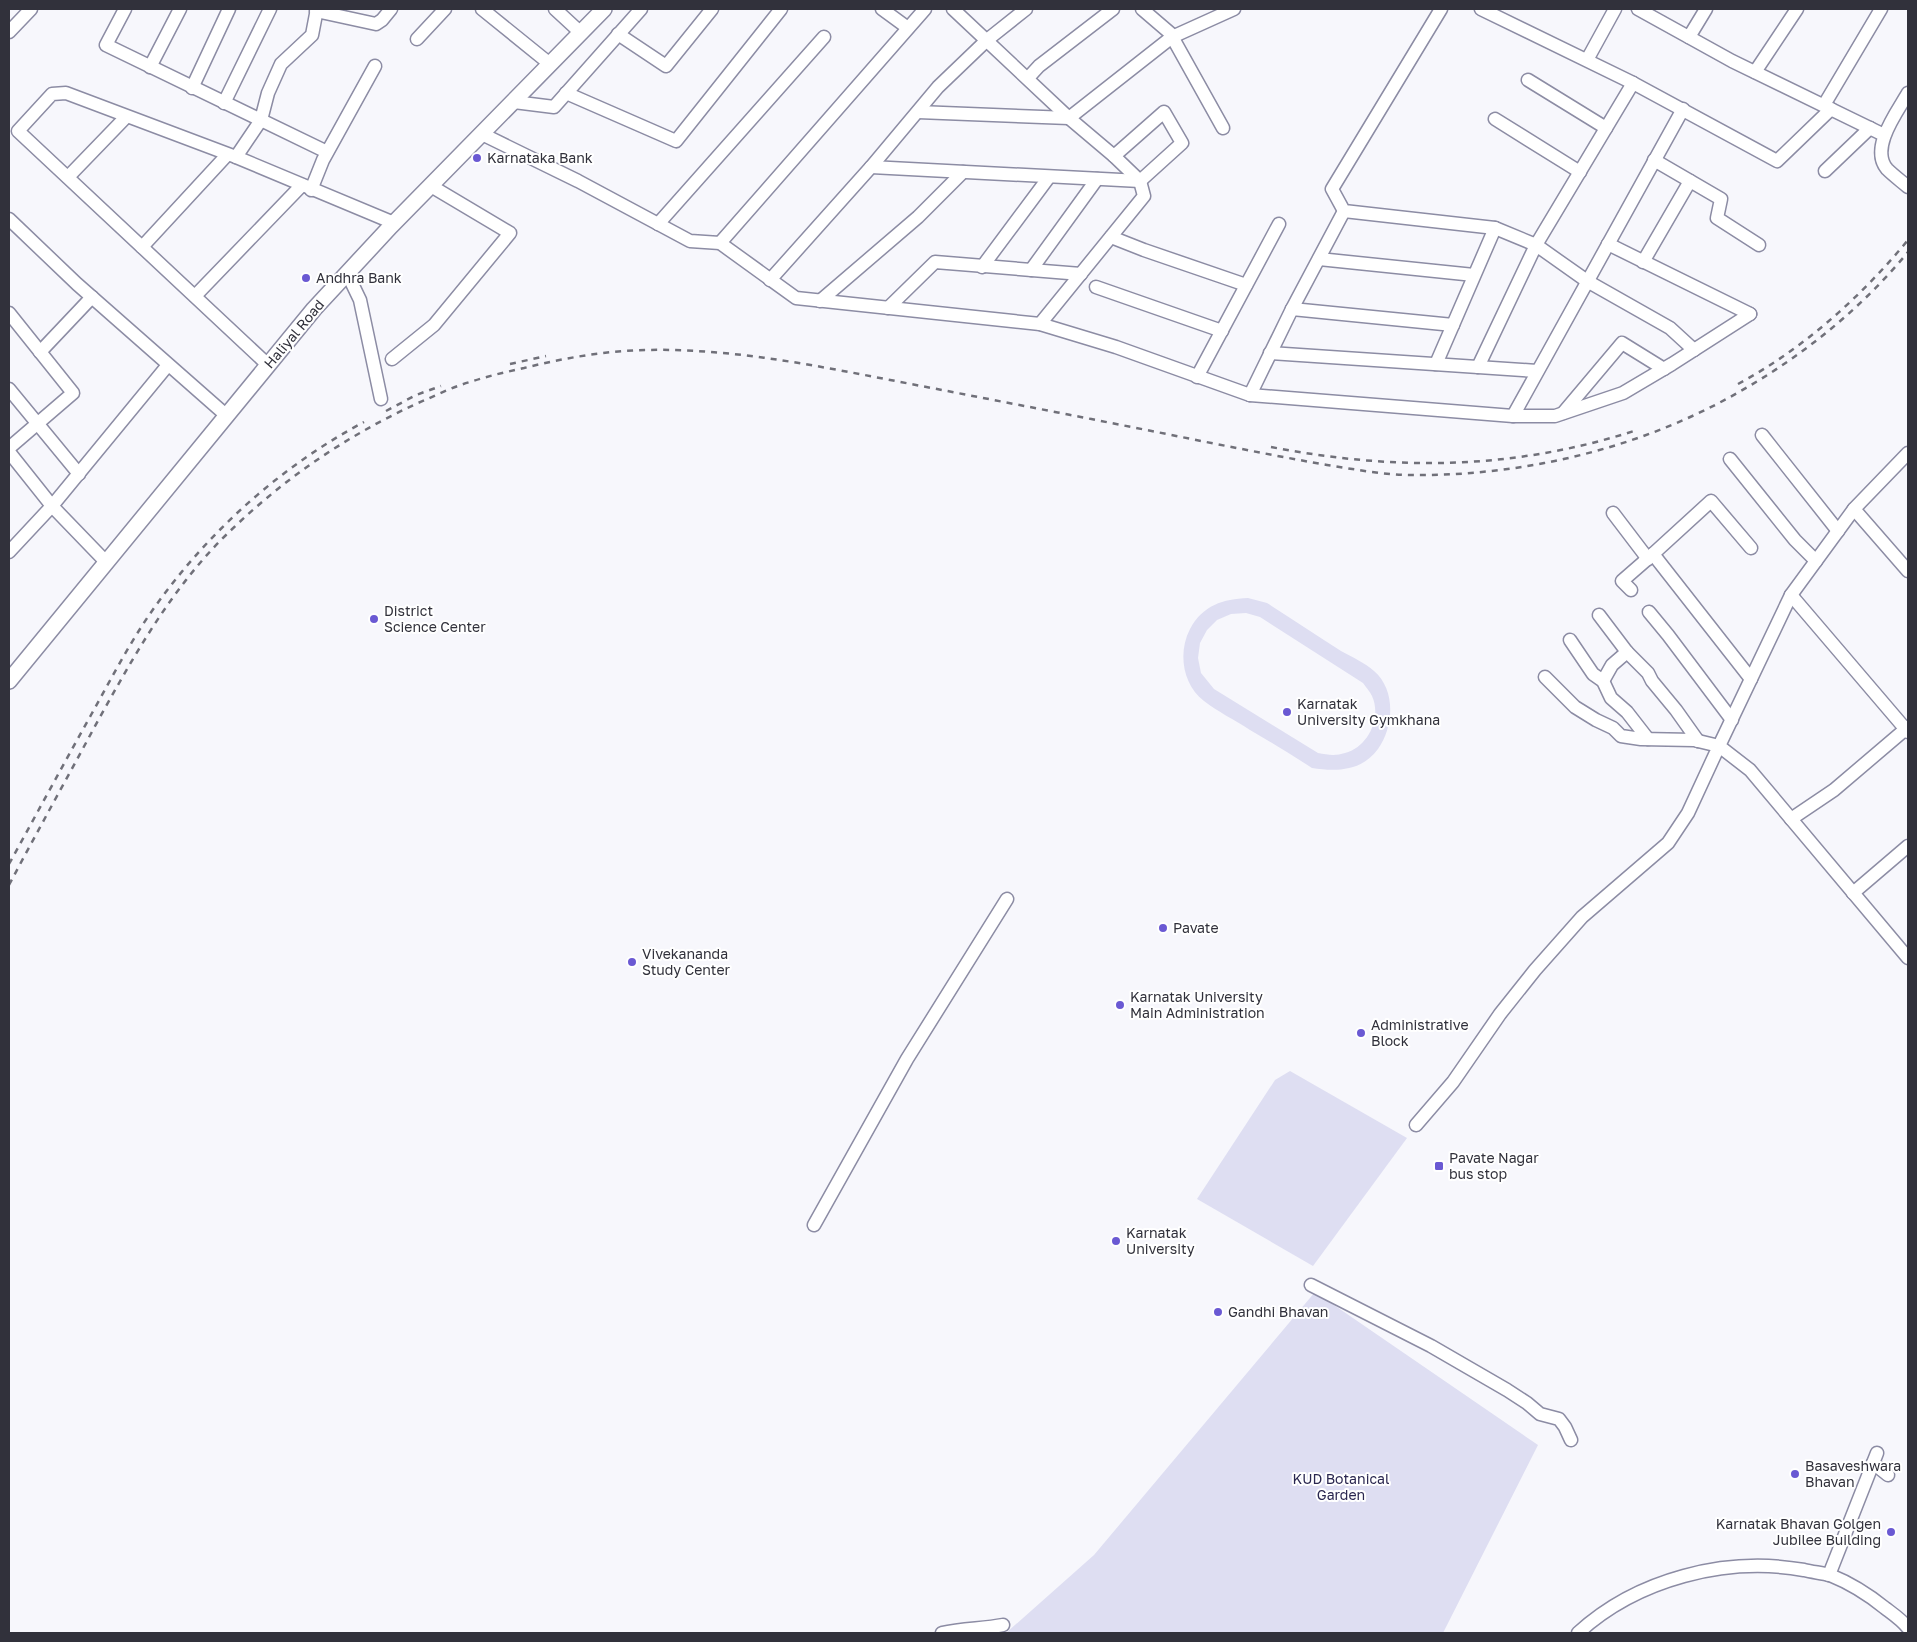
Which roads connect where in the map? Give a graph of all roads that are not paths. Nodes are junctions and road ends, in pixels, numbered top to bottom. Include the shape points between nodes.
1 (30, 9) edge
2 (125, 9) edge
3 (180, 9) edge
4 (229, 9) edge
5 (270, 9) edge
6 (391, 9) edge
7 (445, 9) edge
8 (482, 9) edge
9 (555, 9) edge
10 (604, 9) edge
11 (641, 9) edge
12 (712, 9) edge
13 (781, 9) edge
14 (882, 9) edge
15 (925, 9) edge
16 (953, 9) edge
17 (1026, 9) edge
18 (1112, 9) edge
19 (1142, 9) edge
20 (1234, 9) edge
21 (1441, 9) edge
22 (1481, 9) edge
23 (1616, 9) edge
24 (1638, 9) edge
25 (1706, 9) edge
26 (1797, 9) edge
27 (1881, 9) edge
28 (317, 10) edge
29 (908, 28) junction
30 (9, 32) edge
31 (581, 33) junction
32 (618, 34) junction
33 (1689, 36) junction
34 (824, 37) dead end
35 (1172, 37) junction
36 (416, 39) dead end
37 (987, 40) junction
38 (1586, 60) junction
39 (550, 64) junction
40 (375, 66) dead end
41 (150, 67) junction
42 (1755, 72) junction
43 (1028, 78) junction
44 (1528, 80) dead end
45 (1633, 83) junction
46 (192, 88) junction
47 (1908, 92) edge
48 (566, 93) junction
49 (514, 102) junction
50 (224, 103) junction
51 (1827, 107) junction
52 (1683, 109) junction
53 (918, 112) junction
54 (126, 117) junction
55 (1069, 118) junction
56 (1495, 119) dead end
57 (261, 120) junction
58 (1223, 128) dead end
59 (1606, 128) junction
60 (1870, 128) junction
61 (482, 134) junction
62 (1884, 135) junction
63 (327, 152) junction
64 (232, 156) junction
65 (1114, 156) junction
66 (1654, 160) junction
67 (871, 167) junction
68 (1824, 171) dead end
69 (963, 172) junction
70 (1580, 172) junction
71 (1049, 176) junction
72 (68, 177) junction
73 (1097, 179) junction
74 (1690, 181) junction
75 (1140, 182) junction
76 (431, 186) junction
77 (1908, 187) edge
78 (306, 188) junction
79 (1344, 211) junction
80 (9, 219) edge
81 (394, 223) junction
82 (658, 224) junction
83 (1279, 224) dead end
84 (1494, 228) junction
85 (1111, 237) junction
86 (720, 243) junction
87 (1608, 244) junction
88 (1536, 245) junction
89 (1759, 245) dead end
90 (142, 247) junction
91 (1319, 258) junction
92 (1643, 262) junction
93 (982, 266) junction
94 (1031, 270) junction
95 (347, 273) junction
96 (1081, 274) junction
97 (1474, 275) junction
98 (770, 280) junction
99 (1587, 280) junction
100 (1246, 285) junction
101 (1096, 287) dead end
102 (195, 296) junction
103 (92, 297) junction
104 (820, 301) junction
105 (888, 308) junction
106 (1292, 309) junction
107 (9, 313) edge
108 (1040, 324) junction
109 (1453, 325) junction
110 (1222, 331) junction
111 (1694, 350) junction
112 (40, 352) junction
113 (1270, 353) junction
114 (392, 359) dead end
115 (1436, 364) junction
116 (168, 365) junction
117 (268, 365) junction
118 (1478, 367) junction
119 (1664, 369) junction
120 (1537, 371) junction
121 (1197, 377) junction
122 (9, 389) edge
123 (1250, 395) junction
124 (381, 399) dead end
125 (1563, 413) junction
126 (227, 416) junction
127 (1513, 416) junction
128 (39, 424) junction
129 (1762, 435) dead end
130 (9, 448) edge
131 (9, 452) edge
132 (1908, 453) edge
133 (1730, 459) dead end
134 (78, 474) junction
135 (52, 506) junction
136 (1854, 510) junction
137 (1613, 513) dead end
138 (1838, 531) junction
139 (1752, 548) dead end
140 (9, 552) edge
141 (1650, 557) junction
142 (1816, 561) junction
143 (107, 562) junction
144 (1908, 571) edge
145 (1630, 590) dead end
146 (1791, 595) junction
147 (1649, 612) dead end
148 (1600, 615) dead end
149 (1570, 640) dead end
150 (1627, 652) junction
151 (1545, 678) dead end
152 (1751, 679) junction
153 (9, 681) edge
154 (1602, 681) junction
155 (1732, 720) junction
156 (1907, 729) edge
157 (1648, 739) junction
158 (1698, 741) junction
159 (1719, 746) junction
160 (1791, 819) junction
161 (1908, 846) edge
162 (1853, 893) junction
163 (1007, 899) dead end
164 (1908, 958) edge
165 (1416, 1125) dead end
166 (814, 1225) dead end
167 (1311, 1285) dead end
168 (1571, 1440) dead end
169 (1888, 1475) dead end
170 (1829, 1575) junction
171 (1907, 1623) edge
172 (1003, 1625) dead end
173 (942, 1633) edge
174 (1578, 1633) edge

1 - 30 street
2 - 41 street via 106,45
3 - 41 street
4 - 46 street
5 - 50 street
6 - 28 street via 376,24
7 - 36 street
8 - 39 street
9 - 31 street
10 - 31 main road, Haliyal Road
11 - 32 street
12 - 32 street via 666,66
13 - 48 street via 676,141
14 - 29 street
15 - 29 street
16 - 37 street
17 - 37 street
18 - 43 street
19 - 35 street
20 - 35 street
21 - 79 street via 1332,189
22 - 38 street
23 - 38 street
24 - 33 street
25 - 33 street
26 - 42 street
27 - 51 street
28 - 57 street via 312,35 281,64
29 - 86 street
31 - 39 main road, Haliyal Road
32 - 48 street
33 - 42 street
34 - 82 street
35 - 55 street
35 - 58 street
37 - 43 street
37 - 53 street via 938,87
38 - 45 street
39 - 49 main road, Haliyal Road
40 - 63 street
41 - 46 street
42 - 51 street
43 - 55 street
44 - 59 street
45 - 52 street
45 - 59 street
46 - 50 street
47 - 62 street
48 - 49 street via 554,107
49 - 61 main road, Haliyal Road
50 - 57 street
51 - 52 street via 1776,161
51 - 60 street
52 - 66 street
53 - 55 street
53 - 67 street
54 - 64 street
54 - 72 street
54 - 72 street via 66,94 52,94 18,131
55 - 65 street
56 - 70 street
57 - 63 street
57 - 64 street
59 - 70 street
60 - 62 street
60 - 68 street
61 - 76 main road, Haliyal Road
61 - 82 street
62 - 77 street via 1882,159 1886,168
63 - 78 street
64 - 78 street
64 - 90 street
65 - 75 street
65 - 75 street via 1164,112 1182,143
66 - 74 street
66 - 87 street
67 - 69 street
67 - 98 street
69 - 71 street
69 - 104 street via 918,217
70 - 88 street
71 - 73 street
71 - 93 street
72 - 90 street
73 - 75 street
73 - 94 street
74 - 89 street via 1721,199 1717,218
74 - 92 street
75 - 85 street via 1144,196
76 - 81 main road, Haliyal Road
76 - 114 street via 510,233 434,325
78 - 81 street
78 - 102 street
79 - 84 street
79 - 91 street
80 - 103 street
81 - 95 main road, Haliyal Road
82 - 86 street via 690,240
83 - 100 street
84 - 88 street
84 - 97 street
85 - 96 street
85 - 100 street
86 - 98 street
87 - 92 street
87 - 99 street
88 - 99 street
88 - 118 street
90 - 102 street
91 - 97 street
91 - 106 street
92 - 111 street via 1750,314
93 - 94 street
93 - 105 street via 935,262
94 - 96 street
95 - 117 main road, Haliyal Road
95 - 124 street via 360,300
96 - 108 street
97 - 109 street
98 - 104 street via 796,298
99 - 111 street via 1670,328
99 - 120 street
100 - 110 street
101 - 110 street
102 - 117 street
103 - 112 street
103 - 116 street
104 - 105 street
105 - 108 street
106 - 109 street
106 - 113 street
107 - 112 street
108 - 121 street via 1116,347
109 - 115 street
110 - 121 street
111 - 119 street
112 - 128 street via 73,392
113 - 115 street
113 - 123 street
115 - 118 street
116 - 126 street
116 - 134 street
117 - 126 main road, Haliyal Road
118 - 120 street
119 - 125 street via 1623,392
119 - 125 street via 1622,343
120 - 127 street
121 - 123 street
122 - 128 street
123 - 127 street
125 - 127 street via 1555,416
126 - 143 main road, Haliyal Road
128 - 130 street
128 - 134 street
129 - 138 street
131 - 135 street
132 - 136 street
133 - 142 street
134 - 135 street
135 - 140 street
135 - 143 street
136 - 138 street
136 - 144 street
137 - 141 street
138 - 142 street
139 - 141 street via 1711,501
141 - 145 street via 1622,580
141 - 152 street
142 - 146 street
143 - 153 main road, Haliyal Road
146 - 152 street
146 - 156 street
147 - 155 street
148 - 150 street
149 - 154 street via 1593,674
150 - 154 street via 1612,665
150 - 158 street via 1648,673
151 - 157 street via 1575,707 1613,728 1620,736
152 - 155 street
154 - 157 street via 1611,698
155 - 159 street
156 - 160 street via 1834,790
157 - 158 street
158 - 159 street
159 - 160 street via 1750,770
159 - 165 street via 1688,813 1668,843 1582,917 1535,970 1453,1082
160 - 162 street
161 - 162 street
162 - 164 street
163 - 166 street via 906,1059
167 - 168 street via 1431,1346 1507,1390 1540,1414 1559,1419
169 - 170 street via 1875,1458
170 - 171 street via 1869,1595
170 - 174 street via 1786,1567 1745,1565 1698,1572 1641,1591 1592,1620
172 - 173 street

